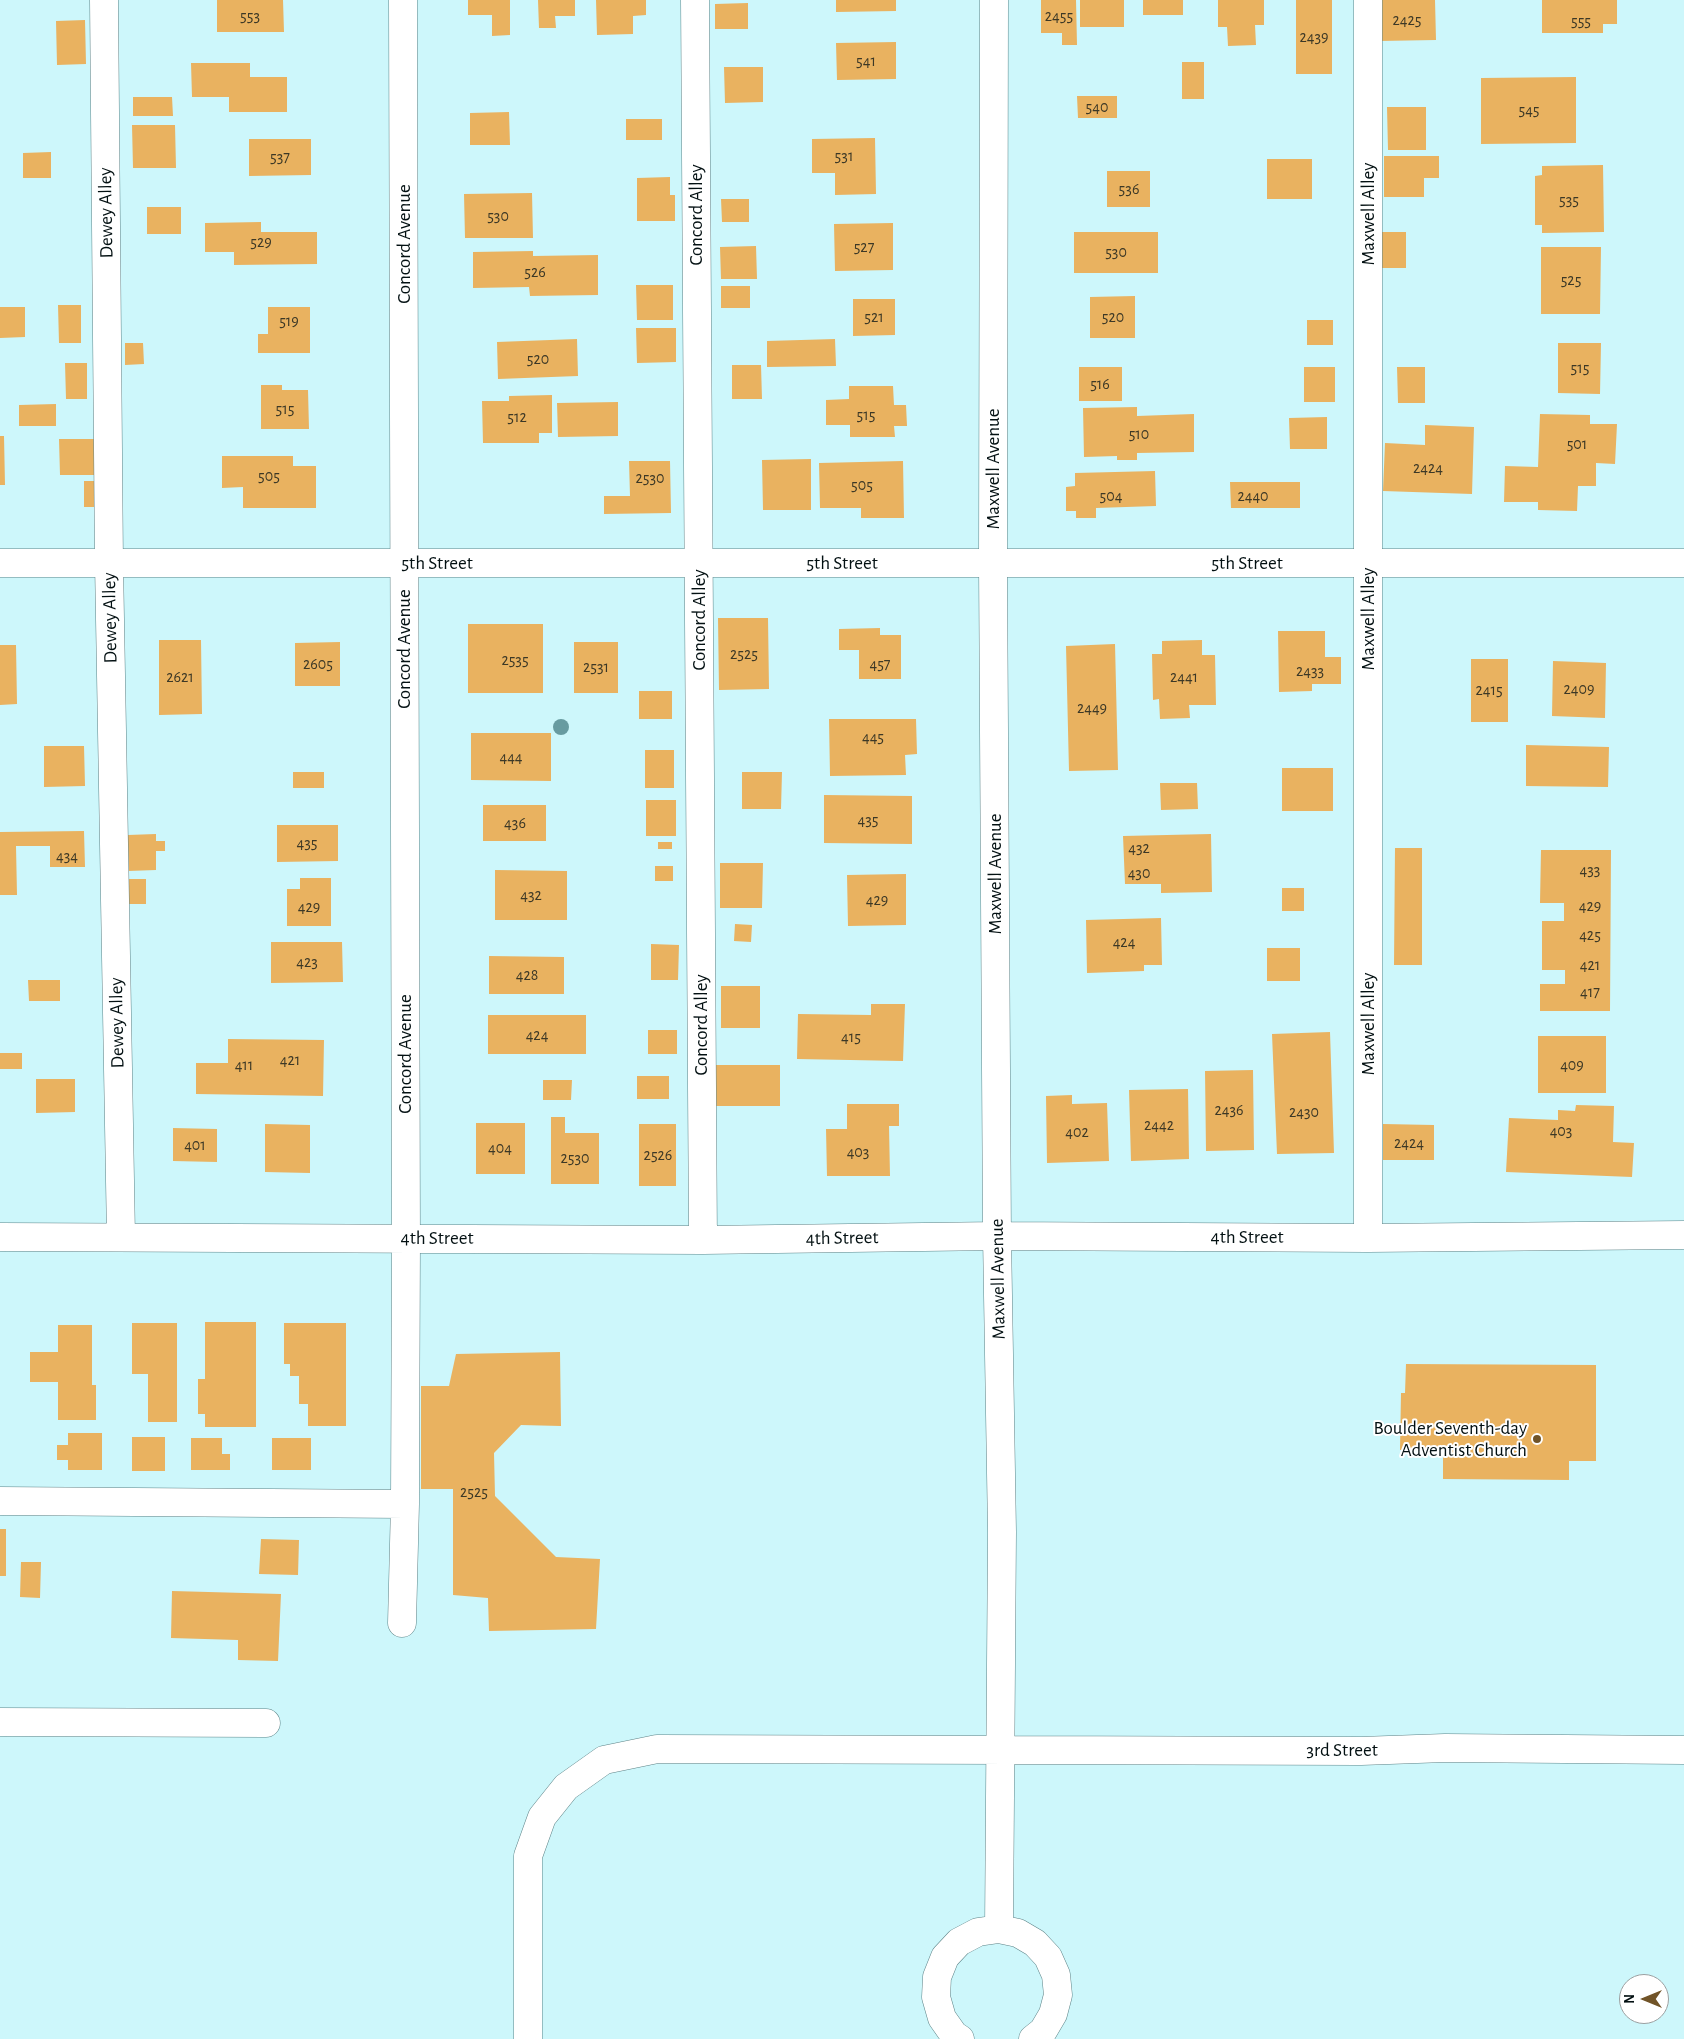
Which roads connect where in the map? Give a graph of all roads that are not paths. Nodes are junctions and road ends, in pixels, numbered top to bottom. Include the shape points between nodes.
1 (104, 0) edge
2 (403, 0) edge
3 (694, 0) edge
4 (994, 0) edge
5 (1368, 0) edge
6 (109, 563) junction
7 (404, 563) junction
8 (698, 563) junction
9 (993, 563) junction
10 (1368, 563) junction
11 (1684, 563) edge
12 (0, 564) edge
13 (1684, 1234) edge
14 (997, 1236) junction
15 (0, 1237) edge
16 (122, 1237) junction
17 (406, 1238) junction
18 (1368, 1238) junction
19 (703, 1240) junction
20 (0, 1501) edge
21 (405, 1504) junction
22 (402, 1623) dead end
23 (0, 1722) edge
24 (266, 1723) dead end
25 (1000, 1749) junction
26 (1684, 1750) edge
27 (999, 1929) junction
28 (952, 2034) edge
29 (1041, 2035) edge
30 (528, 2039) edge

1 - 6 street, Dewey Alley
2 - 7 street, Concord Avenue
3 - 8 street, Concord Alley
4 - 9 street, Maxwell Avenue
5 - 10 street, Maxwell Alley
6 - 7 street, 5th Street
6 - 12 street, 5th Street
6 - 16 street, Dewey Alley
7 - 8 street, 5th Street
7 - 17 street, Concord Avenue
8 - 9 street, 5th Street
8 - 19 street, Concord Alley
9 - 10 street, 5th Street
9 - 14 street, Maxwell Avenue
10 - 11 street, 5th Street
10 - 18 street, Maxwell Alley
13 - 18 street, 4th Street
14 - 18 street, 4th Street
14 - 19 street, 4th Street
14 - 25 street, Maxwell Avenue via 1002,1532
15 - 16 street, 4th Street
16 - 17 street, 4th Street
17 - 19 street, 4th Street
17 - 21 street, Concord Avenue
20 - 21 street
21 - 22 street, Concord Avenue
23 - 24 street
25 - 26 street, 3rd Street
25 - 27 street, Maxwell Avenue
25 - 30 street, 3rd Street via 657,1749 604,1760 566,1787 542,1817 528,1856
27 - 28 street via 978,1932 959,1942 946,1957 937,1977 936,1998 942,2018
27 - 29 street via 1018,1933 1035,1943 1048,1957 1056,1975 1058,1995 1053,2014

